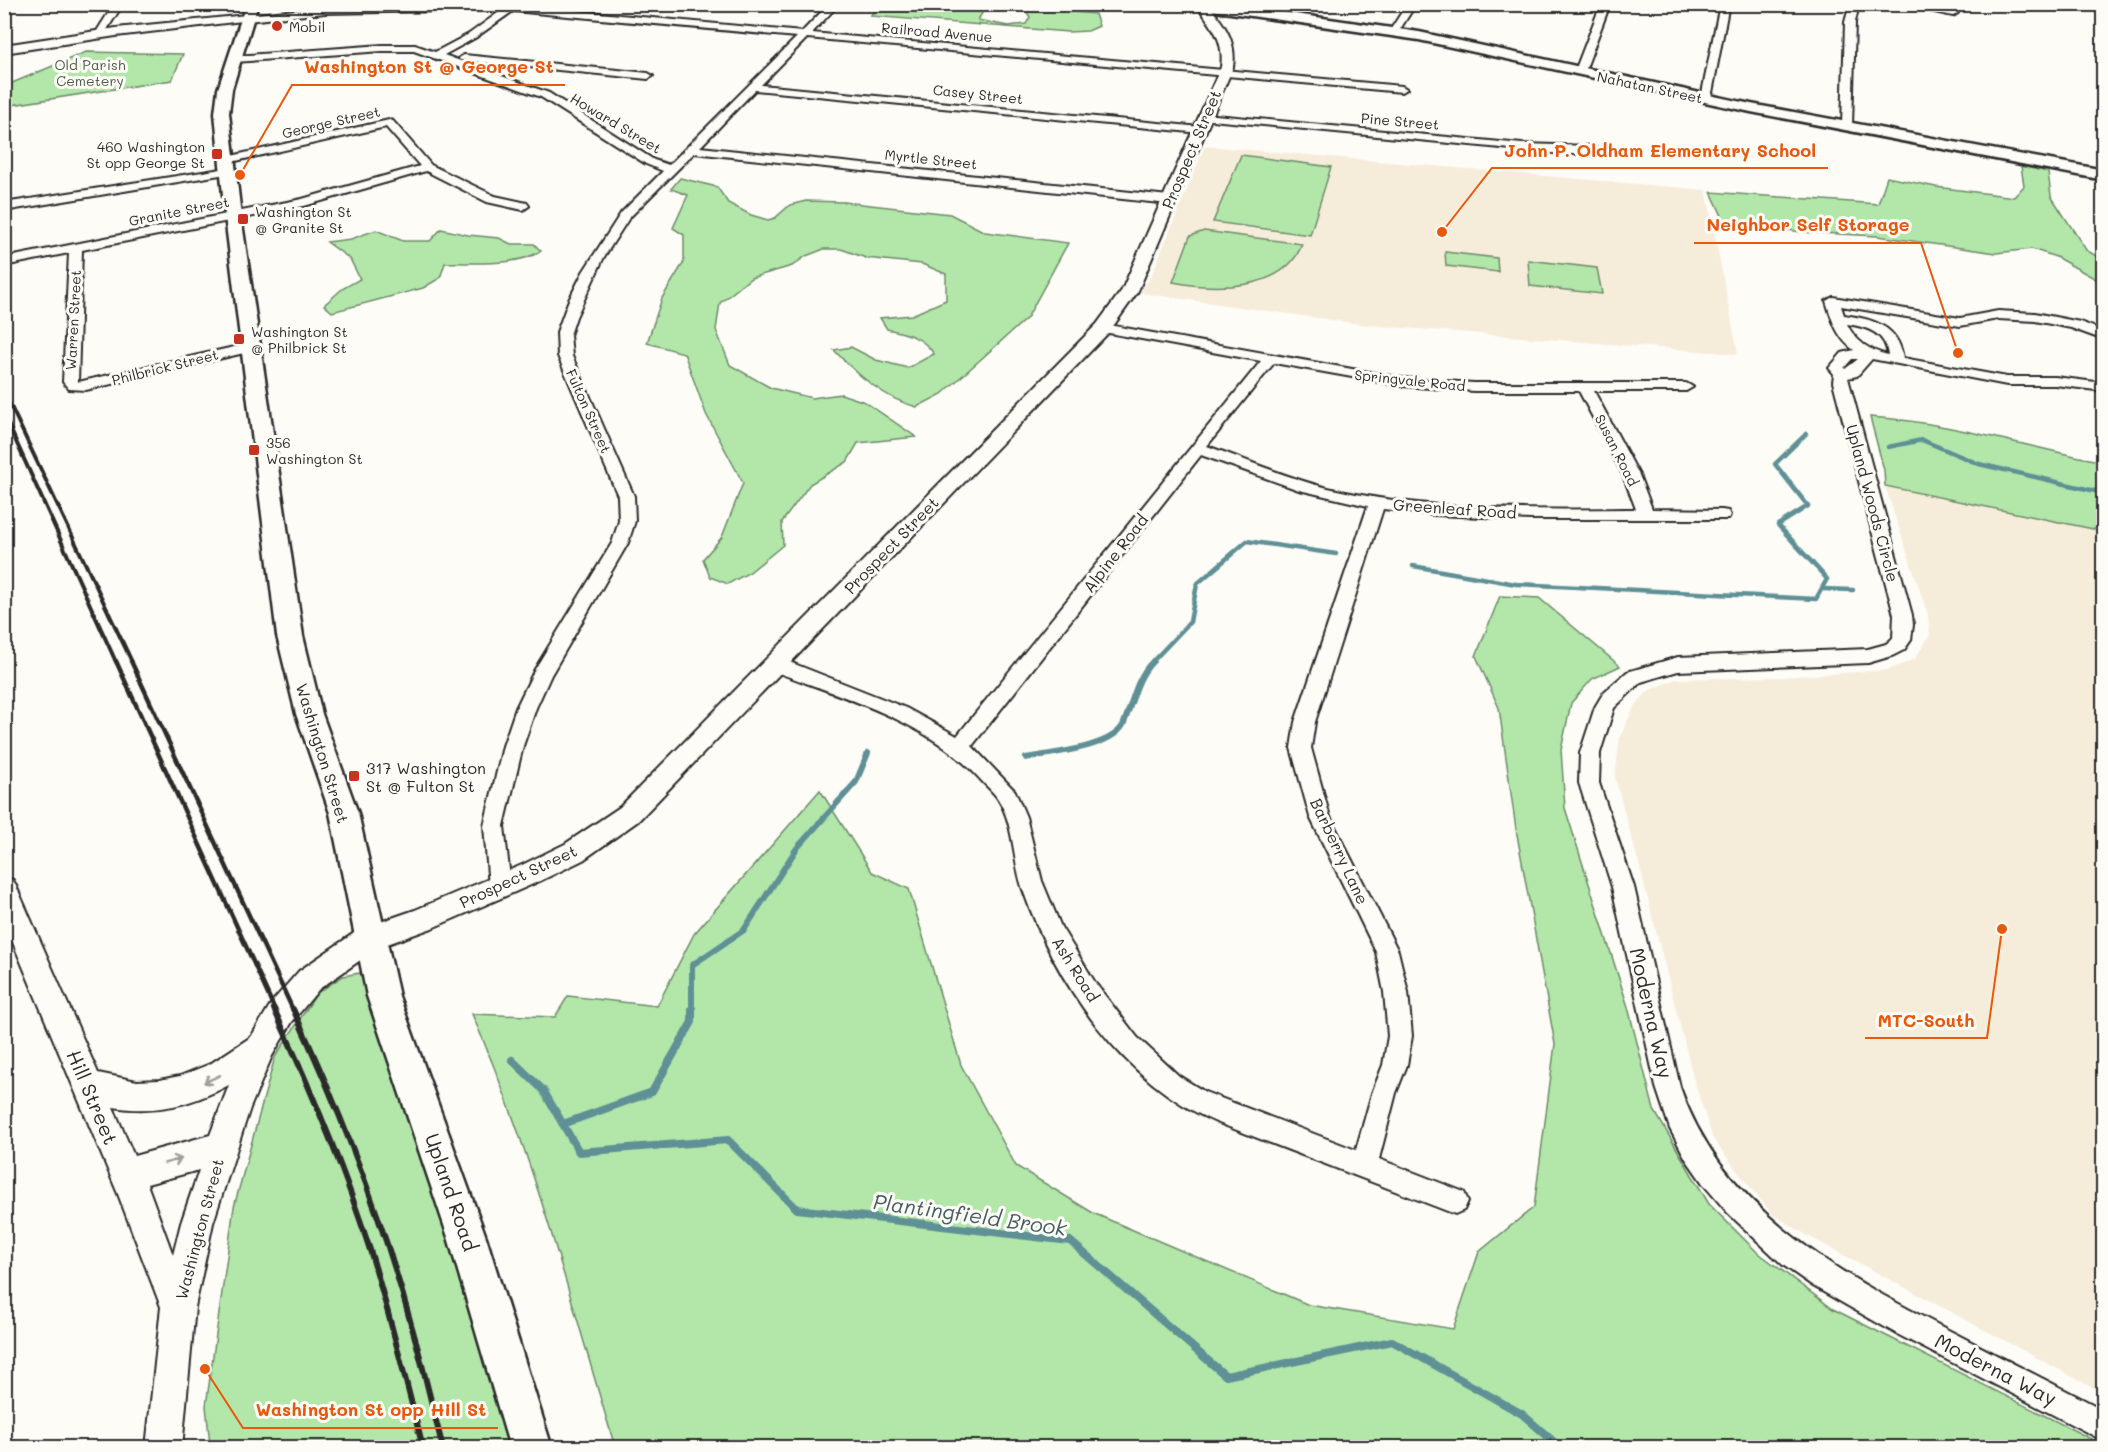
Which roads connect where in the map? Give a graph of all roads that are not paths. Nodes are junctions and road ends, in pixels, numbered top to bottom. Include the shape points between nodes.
1 (119, 4) edge
2 (589, 4) edge
3 (835, 4) edge
4 (1196, 4) edge
5 (1412, 4) edge
6 (1606, 4) edge
7 (1725, 4) edge
8 (1855, 4) edge
9 (1901, 4) edge
10 (1201, 5) edge
11 (511, 8) junction
12 (249, 11) edge
13 (1953, 13) dead end
14 (576, 14) junction
15 (1394, 32) junction
16 (100, 34) junction
17 (805, 35) junction
18 (4, 49) edge
19 (437, 55) junction
20 (235, 59) junction
21 (1580, 71) junction
22 (1224, 73) junction
23 (648, 76) dead end
24 (754, 87) junction
25 (1402, 89) dead end
26 (1706, 98) junction
27 (1203, 124) junction
28 (1847, 126) junction
29 (690, 149) junction
30 (1592, 149) dead end
31 (228, 166) junction
32 (428, 167) junction
33 (669, 169) junction
34 (2103, 174) edge
35 (1169, 200) junction
36 (522, 206) dead end
37 (4, 207) edge
38 (233, 216) junction
39 (76, 248) junction
40 (4, 262) edge
41 (1838, 318) junction
42 (1103, 328) junction
43 (2103, 336) edge
44 (252, 347) junction
45 (1864, 353) junction
46 (1270, 359) junction
47 (1896, 362) junction
48 (78, 387) joint
49 (1584, 387) junction
50 (1686, 387) dead end
51 (2103, 387) edge
52 (1197, 448) junction
53 (1377, 503) junction
54 (1646, 514) junction
55 (1722, 515) dead end
56 (1906, 632) joint
57 (775, 664) junction
58 (959, 747) junction
59 (500, 887) junction
60 (4, 888) edge
61 (370, 939) junction
62 (261, 1047) junction
63 (89, 1085) junction
64 (221, 1148) junction
65 (1364, 1166) junction
66 (126, 1174) junction
67 (1455, 1201) dead end
68 (178, 1307) junction
69 (2103, 1426) edge
70 (164, 1448) edge
71 (531, 1448) edge

1 - 16 street
2 - 14 street
3 - 17 street, Fulton Street
4 - 10 main road, Nahatan Street
5 - 15 street
6 - 21 street
7 - 26 street
8 - 28 street via 1850,22
9 - 13 street
10 - 15 main road, Nahatan Street
10 - 22 street, Prospect Street via 1225,36 1229,60
11 - 12 street, Railroad Avenue
11 - 14 street, Railroad Avenue
11 - 19 street
12 - 16 street, Railroad Avenue
12 - 20 main road, Washington Street
14 - 17 street, Railroad Avenue
15 - 21 main road, Nahatan Street
16 - 18 street, Railroad Avenue
17 - 22 street, Railroad Avenue
17 - 24 street, Fulton Street
19 - 20 street, Howard Street via 408,47
19 - 23 street
19 - 33 street, Howard Street via 545,96 642,158
20 - 31 main road, Washington Street via 222,105
21 - 26 main road, Nahatan Street
22 - 25 street, Railroad Avenue
22 - 27 street, Prospect Street
24 - 27 street, Casey Street
24 - 29 street, Fulton Street
26 - 28 main road, Nahatan Street
27 - 30 street, Pine Street
27 - 35 street, Prospect Street
28 - 34 main road, Nahatan Street
29 - 33 street, Fulton Street
29 - 35 street, Myrtle Street
31 - 32 street, George Street via 389,123
31 - 37 street
31 - 38 main road, Washington Street
32 - 36 street, George Street via 490,200
32 - 38 street, Granite Street via 322,198
33 - 59 street, Fulton Street via 606,242 563,334 565,356 626,496 627,521 613,556 542,674 519,726 494,826
35 - 42 street, Prospect Street via 1130,291
38 - 39 street, Granite Street
38 - 44 main road, Washington Street
39 - 40 street, Granite Street
39 - 48 street, Warren Street via 70,382
41 - 43 street via 1833,301 1960,322 1998,315 2034,317 2075,325
41 - 45 street via 1849,339
41 - 47 street via 1865,323 1888,334 1894,342
42 - 46 street, Springvale Road
42 - 57 street, Prospect Street
44 - 48 street, Philbrick Street
44 - 61 main road, Washington Street via 290,636 309,714 344,813
45 - 47 street
45 - 56 street, Upland Woods Circle via 1852,353 1836,368 1841,374
46 - 49 street, Springvale Road via 1402,382 1474,387
46 - 52 street, Alpine Road
47 - 51 street via 2007,381
49 - 50 street, Springvale Road
49 - 54 street, Susan Road via 1631,475
52 - 53 street, Greenleaf Road via 1337,496
52 - 58 street, Alpine Road
53 - 54 street, Greenleaf Road via 1480,511
53 - 65 street, Barberry Lane via 1305,722 1301,748 1320,817 1387,951 1396,992 1400,1036
54 - 55 street, Greenleaf Road
56 - 69 street, Moderna Way via 1895,647 1868,656 1687,663 1634,677 1611,697 1601,718 1588,767 1592,795 1623,887 1668,1087 1679,1120 1713,1176 1764,1231 1822,1275
57 - 58 street, Ash Road via 894,712
57 - 59 street, Prospect Street via 629,814 574,852
58 - 65 street, Ash Road via 1007,796 1046,920 1106,1017 1140,1057 1169,1084 1195,1100
59 - 61 street, Prospect Street
60 - 63 street, Hill Street
61 - 62 street, Washington Street via 309,980
61 - 71 main road, Upland Road via 382,996 467,1237
62 -> 63 street via 226,1071 179,1092 124,1096
62 - 64 street, Washington Street
63 - 66 street, Hill Street
66 -> 64 street
64 - 68 street, Washington Street via 197,1222
65 - 67 street, Ash Road
66 - 68 street, Hill Street
68 - 70 street, Washington Street

